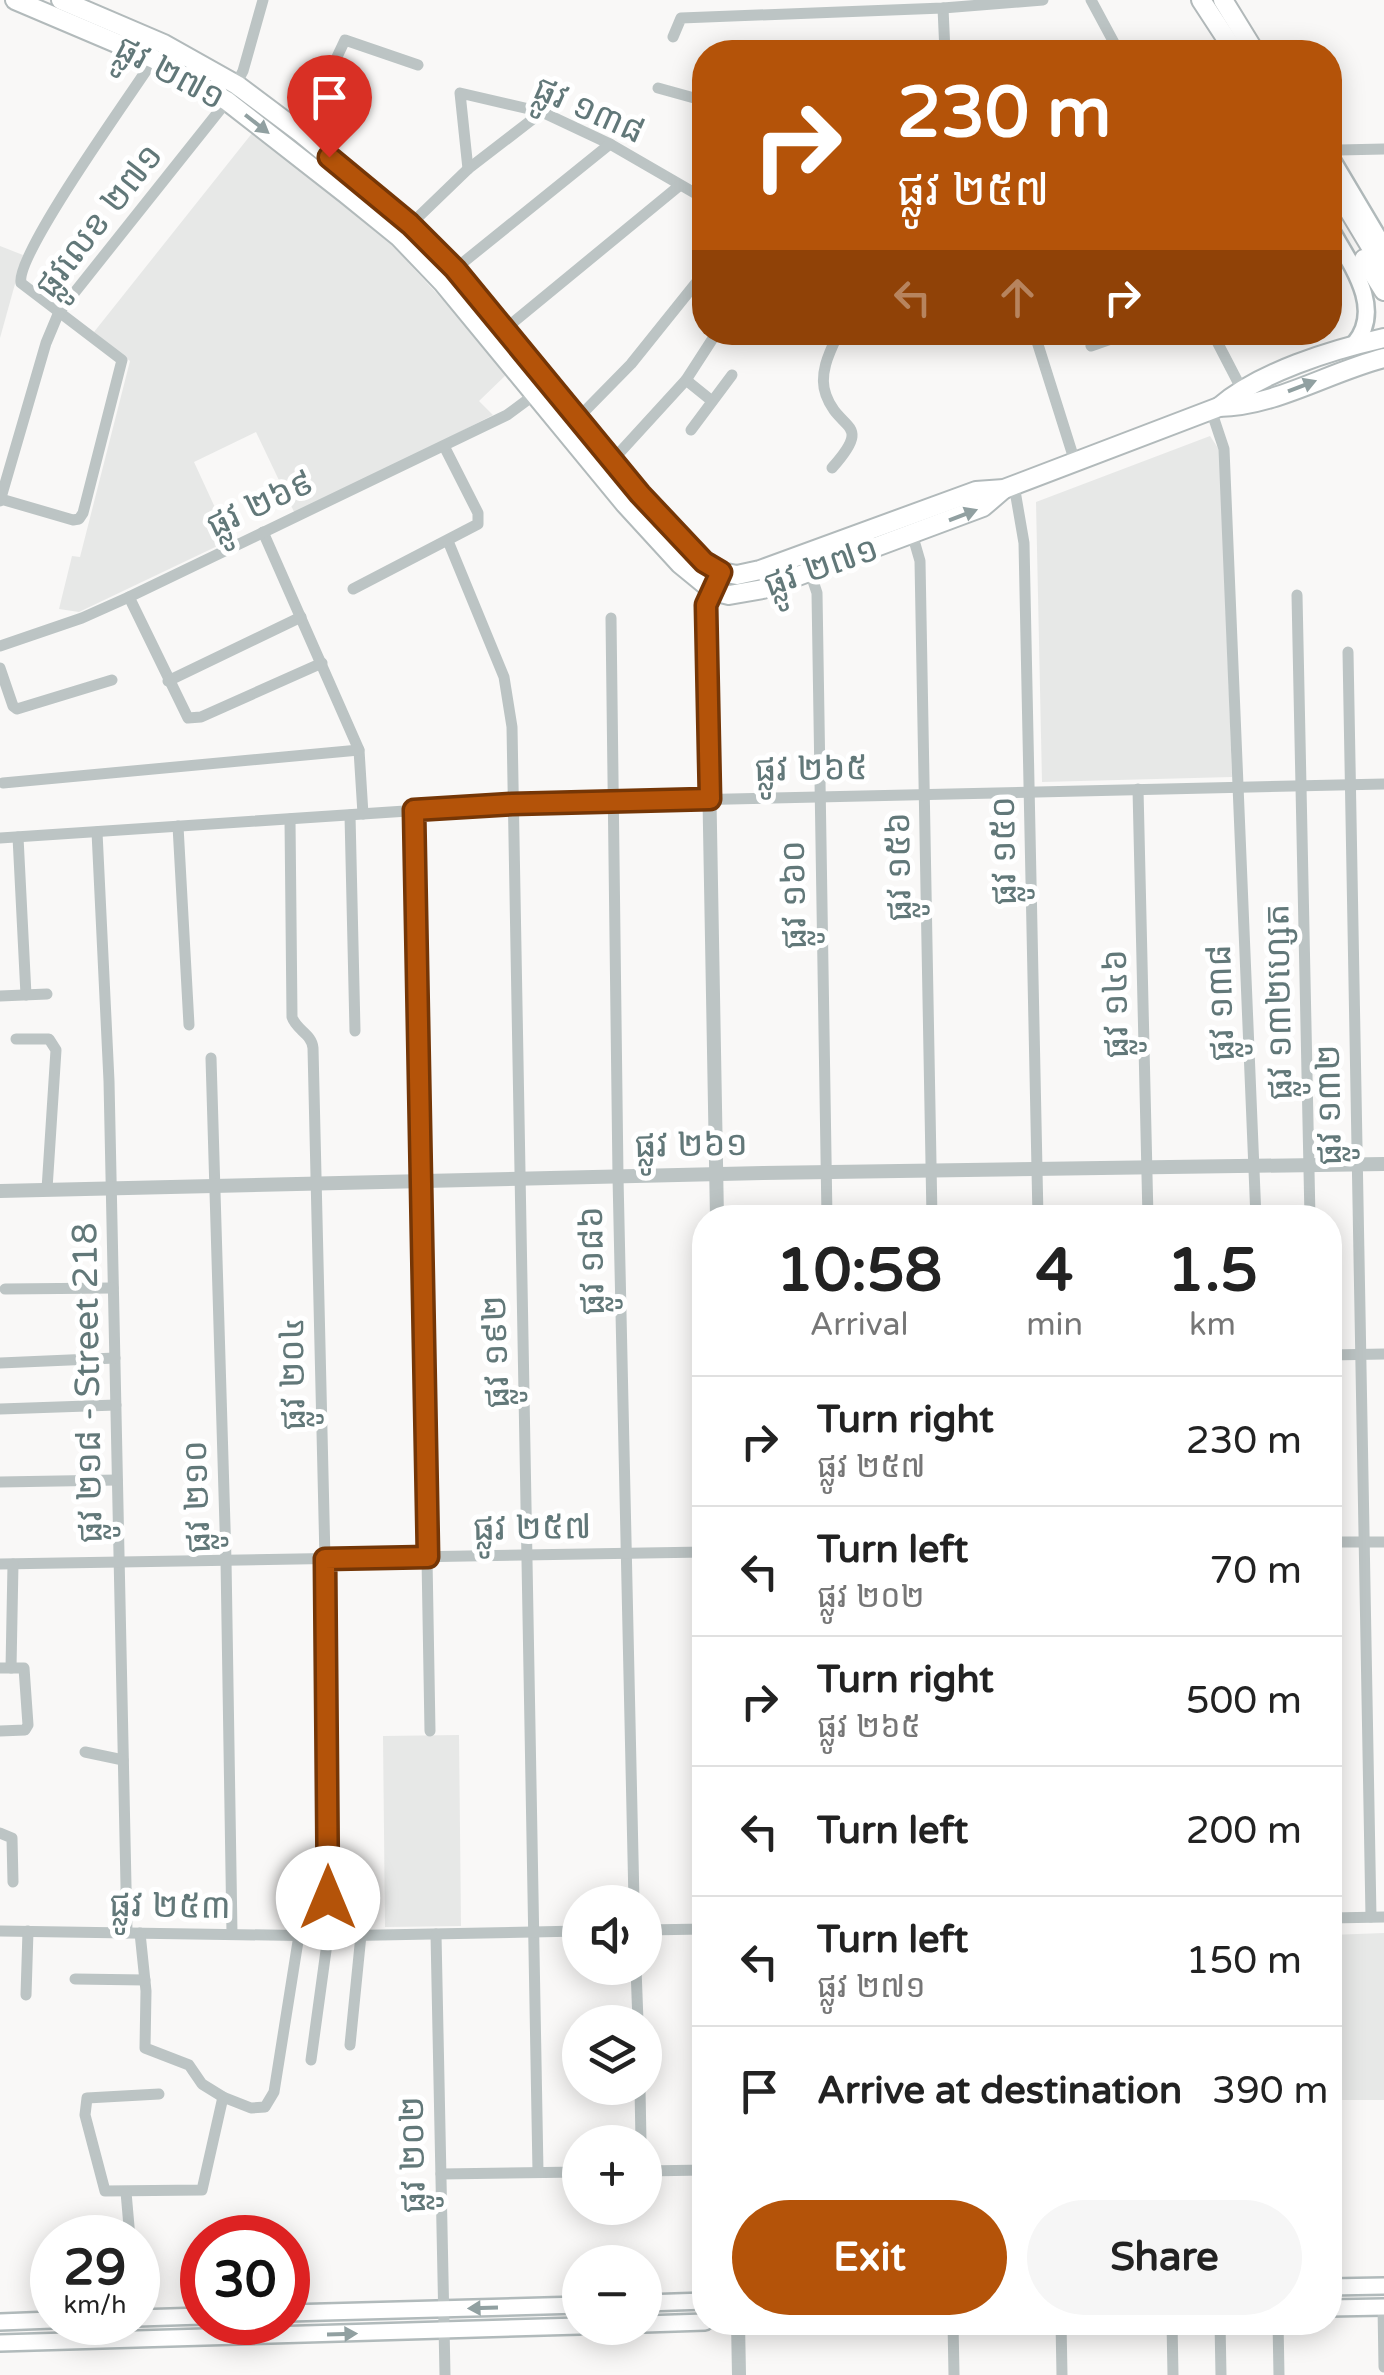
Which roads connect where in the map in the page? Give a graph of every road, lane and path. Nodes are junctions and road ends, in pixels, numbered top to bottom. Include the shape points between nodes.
1 (15, 0) edge
2 (61, 0) edge
3 (263, 0) edge
4 (1044, 0) edge
5 (1092, 0) edge
6 (1202, 0) edge
7 (1222, 0) edge
8 (943, 8) junction
9 (672, 37) dead end
10 (944, 40) edge
11 (1114, 40) edge
12 (1227, 40) edge
13 (1247, 40) edge
14 (154, 59) junction
15 (418, 65) dead end
16 (658, 88) dead end
17 (232, 93) junction
18 (692, 97) edge
19 (542, 112) junction
20 (301, 133) junction
21 (610, 144) junction
22 (1384, 149) edge
23 (1342, 150) edge
24 (468, 170) junction
25 (1342, 176) edge
26 (680, 186) junction
27 (692, 193) edge
28 (1342, 205) edge
29 (1342, 218) edge
30 (410, 224) junction
31 (1358, 238) junction
32 (1342, 247) edge
33 (1384, 247) edge
34 (1384, 268) edge
35 (455, 269) junction
36 (692, 288) edge
37 (1384, 291) edge
38 (59, 312) junction
39 (505, 329) junction
40 (1384, 338) edge
41 (709, 345) edge
42 (833, 345) edge
43 (1038, 345) edge
44 (1094, 345) edge
45 (1219, 345) edge
46 (1091, 346) dead end
47 (1351, 346) junction
48 (1384, 358) edge
49 (732, 375) dead end
50 (686, 380) junction
51 (1241, 388) junction
52 (534, 394) junction
53 (712, 401) junction
54 (1215, 408) junction
55 (577, 419) junction
56 (692, 430) dead end
57 (444, 446) junction
58 (1075, 462) junction
59 (606, 468) junction
60 (832, 468) dead end
61 (1009, 487) junction
62 (0, 500) edge
63 (909, 526) junction
64 (262, 532) junction
65 (448, 541) junction
66 (721, 572) junction
67 (810, 572) junction
68 (353, 589) dead end
69 (712, 591) junction
70 (1297, 595) dead end
71 (129, 596) junction
72 (301, 616) junction
73 (610, 618) dead end
74 (0, 646) edge
75 (1348, 652) dead end
76 (322, 663) junction
77 (0, 668) edge
78 (112, 680) dead end
79 (168, 681) junction
80 (358, 750) junction
81 (3, 783) dead end
82 (1351, 784) junction
83 (1384, 784) edge
84 (1240, 786) junction
85 (1303, 786) junction
86 (1138, 790) junction
87 (1030, 792) junction
88 (925, 794) junction
89 (820, 796) junction
90 (710, 799) junction
91 (612, 801) junction
92 (512, 804) junction
93 (414, 810) junction
94 (357, 814) junction
95 (290, 818) junction
96 (178, 826) junction
97 (97, 832) junction
98 (18, 837) junction
99 (0, 838) edge
100 (48, 994) dead end
101 (26, 995) junction
102 (0, 996) edge
103 (189, 1025) dead end
104 (356, 1031) dead end
105 (16, 1039) dead end
106 (210, 1058) dead end
107 (1358, 1164) junction
108 (1384, 1164) edge
109 (1309, 1165) junction
110 (1254, 1166) junction
111 (1146, 1168) junction
112 (1037, 1170) junction
113 (932, 1171) junction
114 (826, 1173) junction
115 (717, 1175) junction
116 (618, 1177) junction
117 (519, 1179) junction
118 (422, 1181) junction
119 (316, 1184) junction
120 (214, 1186) junction
121 (112, 1188) junction
122 (0, 1190) edge
123 (47, 1190) junction
124 (718, 1205) edge
125 (827, 1205) edge
126 (932, 1205) edge
127 (1038, 1205) edge
128 (1147, 1205) edge
129 (1256, 1205) edge
130 (1310, 1205) edge
131 (113, 1288) junction
132 (5, 1289) dead end
133 (1361, 1354) junction
134 (1384, 1354) edge
135 (1342, 1355) edge
136 (115, 1358) junction
137 (0, 1363) edge
138 (116, 1404) junction
139 (0, 1408) edge
140 (118, 1480) junction
141 (0, 1482) edge
142 (1342, 1542) edge
143 (1365, 1542) junction
144 (1384, 1542) edge
145 (692, 1552) edge
146 (625, 1554) junction
147 (529, 1555) junction
148 (428, 1557) junction
149 (325, 1559) junction
150 (226, 1560) junction
151 (119, 1562) junction
152 (7, 1564) edge
153 (6, 1668) edge
154 (0, 1731) edge
155 (430, 1731) dead end
156 (85, 1752) dead end
157 (123, 1760) junction
158 (0, 1833) edge
159 (13, 1882) dead end
160 (634, 1885) edge
161 (1377, 1917) edge
162 (1342, 1918) edge
163 (692, 1929) edge
164 (662, 1930) edge
165 (0, 1931) edge
166 (562, 1931) edge
167 (28, 1932) junction
168 (535, 1932) junction
169 (133, 1933) junction
170 (232, 1934) junction
171 (436, 1934) junction
172 (298, 1935) junction
173 (361, 1935) junction
174 (328, 1936) junction
175 (75, 1978) dead end
176 (145, 1980) junction
177 (26, 1996) dead end
178 (350, 2045) dead end
179 (311, 2060) dead end
180 (160, 2094) dead end
181 (223, 2097) junction
182 (662, 2170) edge
183 (692, 2170) edge
184 (538, 2172) junction
185 (562, 2172) edge
186 (441, 2174) junction
187 (126, 2192) junction
188 (128, 2215) edge
189 (1384, 2286) edge
190 (1342, 2287) edge
191 (692, 2302) edge
192 (662, 2303) edge
193 (562, 2306) edge
194 (1383, 2307) edge
195 (1342, 2308) edge
196 (444, 2309) junction
197 (310, 2313) edge
198 (30, 2321) edge
199 (0, 2322) edge
200 (692, 2322) edge
201 (662, 2323) edge
202 (562, 2327) edge
203 (444, 2331) junction
204 (738, 2335) edge
205 (953, 2335) edge
206 (1060, 2335) edge
207 (1172, 2335) edge
208 (1220, 2335) edge
209 (1278, 2335) edge
210 (0, 2342) edge
211 (1384, 2368) edge
212 (445, 2375) edge
213 (739, 2375) edge
214 (954, 2375) edge
215 (1062, 2375) edge
216 (1173, 2375) edge
217 (1221, 2375) edge
218 (1279, 2375) edge

1 - 14 main road, ផ្លូវ ២៧១
2 - 17 main road, ផ្លូវ ២៧១ via 164,44
3 - 17 street
4 - 8 street
5 - 11 street
6 - 12 main road
7 - 13 main road
8 - 9 street via 681,18
8 - 10 street
14 - 17 main road, ផ្លូវ ២៧១
14 - 38 street via 42,229 20,275 22,284
15 - 20 street via 345,40
16 - 18 street
17 - 20 main road, ផ្លូវ ២៧១
17 - 38 street, ផ្លូវលេខ ២៧១
17 -> 52 main road, ផ្លូវ ២៧១ via 398,237
19 - 21 street, ផ្លូវ ១៣៨
19 - 24 street
19 - 24 street, ផ្លូវ ១៣៨ via 458,94
20 - 30 main road, ផ្លូវ ២៧១
21 - 26 street, ផ្លូវ ១៣៨
21 - 35 street
22 - 23 street
24 - 30 street
25 - 33 main road
26 - 27 street, ផ្លូវ ១៣៨
26 - 39 street
28 - 31 main road
29 - 31 main road
30 - 35 main road, ផ្លូវ ២៧១
31 - 34 main road
31 - 37 main road
32 - 47 main road via 1376,308 1367,334
35 - 39 main road, ផ្លូវ ២៧១
36 - 55 street
38 - 62 street, ផ្លូវលេខ ២៧១
38 - 62 street via 122,360 83,513 73,520
39 - 55 main road, ផ្លូវ ២៧១
40 - 47 main road, ផ្លូវ ២៧១
41 - 50 street
42 - 60 street via 823,384 852,434
43 - 58 street
44 - 46 street
45 - 51 street
47 - 51 main road, ផ្លូវ ២៧១
54 -> 48 main road, ផ្លូវ ២៧១ via 1248,406
49 - 53 street
50 - 53 street
50 - 59 street
51 - 54 main road, ផ្លូវ ២៧១
52 - 57 street, ផ្លូវ ២៦៩ via 508,415
52 - 59 main road, ផ្លូវ ២៧១
53 - 56 street
54 - 58 main road, ផ្លូវ ២៧១
54 - 84 street, ផ្លូវ ១៣៨ via 1224,450
55 - 59 main road, ផ្លូវ ២៧១
57 - 64 street, ផ្លូវ ២៦៩
57 - 65 street via 480,518
58 - 61 main road, ផ្លូវ ២៧១
59 - 66 main road, ផ្លូវ ២៧១
59 - 69 main road, ផ្លូវ ២៧១ via 680,564
61 - 63 main road, ផ្លូវ ២៧១ via 983,507
61 - 87 street, ផ្លូវ ១៥០ via 1024,543
63 - 66 main road, ផ្លូវ ២៧១ via 760,570
63 - 67 main road, ផ្លូវ ២៧១
63 - 88 street, ផ្លូវ ១៥៦ via 920,560
64 - 71 street, ផ្លូវ ២៦៩
64 - 72 street
65 - 68 street
65 - 92 street, ផ្លូវ ១៩២ via 508,688
66 - 69 street
67 - 69 main road, ផ្លូវ ២៧១ via 740,594
67 - 89 street, ផ្លូវ ១៦០ via 816,593
69 - 90 street via 706,605
70 - 85 street, ផ្លូវ ១៣២ហ្សេត
71 - 74 street, ផ្លូវ ២៦៩
71 - 79 street
72 - 76 street
72 - 79 street
73 - 91 street, ផ្លូវ ១៨៦
75 - 82 street, ផ្លូវ ១៣២
76 - 79 street via 192,719
76 - 80 street
77 - 78 street via 17,709
80 - 81 street
80 - 94 street
82 - 83 street, ផ្លូវ ២៦៥
82 - 85 street, ផ្លូវ ២៦៥
82 - 107 street, ផ្លូវ ១៣២
84 - 85 street, ផ្លូវ ២៦៥
84 - 86 street, ផ្លូវ ២៦៥
84 - 110 street, ផ្លូវ ១៣៨
85 - 109 street, ផ្លូវ ១៣២ហ្សេត
86 - 87 street, ផ្លូវ ២៦៥
86 - 111 street, ផ្លូវ ១៤៦
87 - 88 street, ផ្លូវ ២៦៥
87 - 112 street, ផ្លូវ ១៥០
88 - 89 street, ផ្លូវ ២៦៥
88 - 113 street, ផ្លូវ ១៥៦
89 - 90 street, ផ្លូវ ២៦៥
89 - 114 street, ផ្លូវ ១៦០
90 - 91 street, ផ្លូវ ២៦៥
90 - 115 street
91 - 92 street, ផ្លូវ ២៦៥
91 - 116 street, ផ្លូវ ១៨៦
92 - 93 street, ផ្លូវ ២៦៥
92 - 117 street, ផ្លូវ ១៩២
93 - 94 street, ផ្លូវ ២៦៥
93 - 118 street
94 - 95 street, ផ្លូវ ២៦៥
94 - 104 street
95 - 96 street, ផ្លូវ ២៦៥
95 - 119 street, ផ្លូវ ២០៤ via 292,1016 312,1042
96 - 97 street, ផ្លូវ ២៦៥
96 - 103 street
97 - 98 street, ផ្លូវ ២៦៥
97 - 121 street, ផ្លូវ ២១៨ - Street 218
98 - 99 street, ផ្លូវ ២៦៥
98 - 101 street
100 - 101 street
101 - 102 street
105 - 123 street via 49,1039 56,1050
106 - 120 street, ផ្លូវ ២១០
107 - 108 street, ផ្លូវ ២៦១
107 - 109 street, ផ្លូវ ២៦១
107 - 133 street, ផ្លូវ ១៣២
109 - 110 street, ផ្លូវ ២៦១
109 - 130 street, ផ្លូវ ១៣២ហ្សេត
110 - 111 street, ផ្លូវ ២៦១
110 - 129 street, ផ្លូវ ១៣៨
111 - 112 street, ផ្លូវ ២៦១
111 - 128 street, ផ្លូវ ១៤៦
112 - 113 street, ផ្លូវ ២៦១
112 - 127 street, ផ្លូវ ១៥០
113 - 114 street, ផ្លូវ ២៦១
113 - 126 street, ផ្លូវ ១៥៦
114 - 115 street, ផ្លូវ ២៦១
114 - 125 street, ផ្លូវ ១៦០
115 - 116 street, ផ្លូវ ២៦១
115 - 124 street
116 - 117 street, ផ្លូវ ២៦១
116 - 146 street, ផ្លូវ ១៨៦
117 - 118 street, ផ្លូវ ២៦១
117 - 147 street, ផ្លូវ ១៩២
118 - 119 street, ផ្លូវ ២៦១
118 - 148 street
119 - 120 street, ផ្លូវ ២៦១
119 - 149 street, ផ្លូវ ២០៤
120 - 121 street, ផ្លូវ ២៦១
120 - 150 street, ផ្លូវ ២១០
121 - 123 street, ផ្លូវ ២៦១
121 - 131 street, ផ្លូវ ២១៨ - Street 218
122 - 123 street, ផ្លូវ ២៦១
131 - 132 street
131 - 136 street, ផ្លូវ ២១៨ - Street 218
133 - 134 street
133 - 135 street
133 - 143 street, ផ្លូវ ១៣២
136 - 137 street
136 - 138 street, ផ្លូវ ២១៨ - Street 218
138 - 139 street
138 - 140 street, ផ្លូវ ២១៨ - Street 218
140 - 141 street
140 - 151 street, ផ្លូវ ២១៨ - Street 218
142 - 143 street
143 - 144 street
143 - 161 street, ផ្លូវ ១៣២
145 - 146 street, ផ្លូវ ២៥៧
146 - 147 street, ផ្លូវ ២៥៧
146 - 160 street, ផ្លូវ ១៨៦
147 - 148 street, ផ្លូវ ២៥៧
147 - 168 street, ផ្លូវ ១៩២
148 - 149 street, ផ្លូវ ២៥៧
148 - 155 street
149 - 150 street, ផ្លូវ ២៥៧
149 - 174 street, ផ្លូវ ២០៤
150 - 151 street, ផ្លូវ ២៥៧
150 - 170 street, ផ្លូវ ២១០
151 - 152 street, ផ្លូវ ២៥៧
151 - 157 street, ផ្លូវ ២១៨ - Street 218
152 - 153 street
153 - 154 street via 26,1672 28,1726
156 - 157 street
157 - 169 street, ផ្លូវ ២១៨ - Street 218
158 - 159 street via 12,1838
161 - 162 street
163 - 164 street
165 - 167 street, ផ្លូវ ២៥៣
166 - 168 street, ផ្លូវ ២៥៣
167 - 169 street, ផ្លូវ ២៥៣
167 - 177 street
168 - 171 street, ផ្លូវ ២៥៣
168 - 184 street, ផ្លូវ ១៩២
169 - 170 street, ផ្លូវ ២៥៣
169 - 176 street, ផ្លូវ ២១៨ - Street 218
170 - 172 street, ផ្លូវ ២៥៣
171 - 173 street, ផ្លូវ ២៥៣
171 - 186 street, ផ្លូវ ២០២
172 - 174 street, ផ្លូវ ២៥៣
172 - 181 street via 270,2103 251,2108
173 - 174 street, ផ្លូវ ២៥៣
173 - 178 street
174 - 179 street, ផ្លូវ ២០៤
175 - 176 street
176 - 181 street, ផ្លូវ ២១៨ - Street 218 via 145,2048 188,2065
180 - 187 street via 87,2098 102,2187
181 - 187 street via 202,2190
182 - 183 street
184 - 185 street
184 - 186 street
186 - 196 street, ផ្លូវ ២០២
187 - 188 street
189 - 190 main road
191 - 192 main road
193 -> 196 main road
194 - 195 main road
194 - 211 street
196 - 197 main road
196 - 203 street, ផ្លូវ ២០២
198 - 199 main road
200 - 201 main road
202 - 203 main road
210 -> 203 main road
203 - 212 street, ផ្លូវ ២០២
204 - 213 street
205 - 214 street
206 - 215 street
207 - 216 street
208 - 217 street
209 - 218 street

